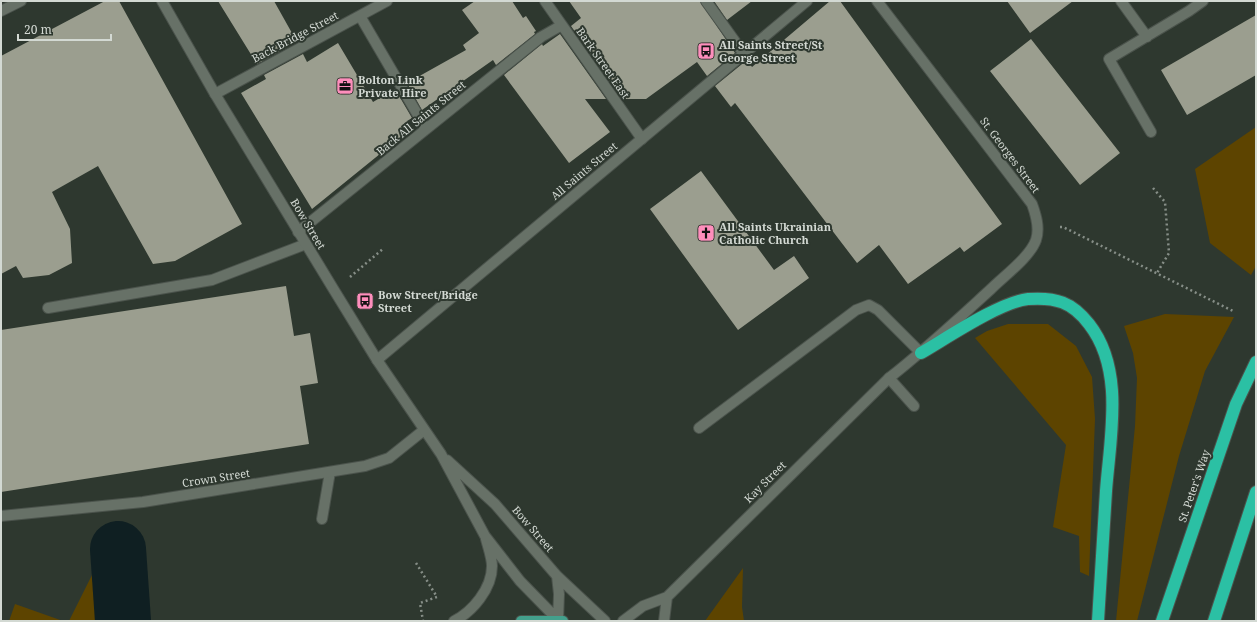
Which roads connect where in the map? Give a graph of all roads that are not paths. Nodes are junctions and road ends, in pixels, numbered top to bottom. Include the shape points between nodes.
1 (21, 1) edge
2 (162, 1) edge
3 (387, 1) edge
4 (545, 1) edge
5 (706, 1) edge
6 (807, 1) edge
7 (877, 1) edge
8 (1121, 1) edge
9 (1203, 1) edge
10 (1, 11) edge
11 (360, 16) junction
12 (562, 25) junction
13 (1147, 36) junction
14 (744, 54) junction
15 (215, 94) junction
16 (426, 129) junction
17 (1151, 132) dead end
18 (642, 139) junction
19 (298, 232) junction
20 (306, 244) junction
21 (48, 308) dead end
22 (921, 354) junction
23 (377, 360) junction
24 (1256, 362) edge
25 (889, 378) junction
26 (914, 406) dead end
27 (699, 428) dead end
28 (424, 430) junction
29 (441, 454) junction
30 (330, 472) junction
31 (1256, 492) edge
32 (1, 516) edge
33 (322, 519) dead end
34 (485, 536) junction
35 (557, 576) junction
36 (666, 597) junction
37 (454, 621) edge
38 (521, 621) edge
39 (559, 621) edge
40 (563, 621) edge
41 (605, 621) edge
42 (623, 621) edge
43 (664, 621) edge
44 (1098, 621) edge
45 (1162, 621) edge
46 (1214, 621) edge

1 - 10 main road
2 - 15 main road, Bow Street
3 - 11 main road, Back Bridge Street
4 - 12 main road, Bark Street East
5 - 14 main road
6 - 14 main road, All Saints Street
7 - 22 main road, St. Georges Street via 1032,204 1036,216 1036,239 1031,248
8 - 13 main road
9 - 13 main road
11 - 15 main road, Back Bridge Street
11 - 16 main road
12 - 16 main road, Back All Saints Street via 541,37
12 - 18 main road, Bark Street East
13 - 17 main road via 1109,59
14 - 18 main road, All Saints Street
15 - 19 main road, Bow Street
16 - 19 main road, Back All Saints Street
18 - 23 main road, All Saints Street
19 - 20 main road, Bow Street
20 - 21 main road via 212,280
20 - 23 main road, Bow Street
22 - 25 main road, Kay Street
22 - 27 main road via 878,310 869,305 856,310
22 - 44 highway via 1005,306 1028,300 1060,300 1079,310 1094,330 1104,348 1110,369 1112,408
23 - 28 main road, Bow Street
24 - 45 highway, St. Peter's Way via 1236,404
25 - 26 main road
25 - 36 main road, Kay Street
28 - 29 main road, Bow Street
28 - 30 main road, Crown Street via 390,458 365,466
29 - 34 main road, Bow Street
29 - 35 main road, Bow Street via 495,504
30 - 32 main road, Crown Street via 143,502
30 - 33 main road
31 - 46 highway
34 - 37 main road via 492,567 488,583 478,602 464,616
34 - 39 main road, Bow Street via 520,581
35 - 39 main road
35 - 41 main road, Bow Street
36 - 42 main road, Kay Street via 643,606
36 - 43 main road
38 - 39 main road
39 - 40 main road

